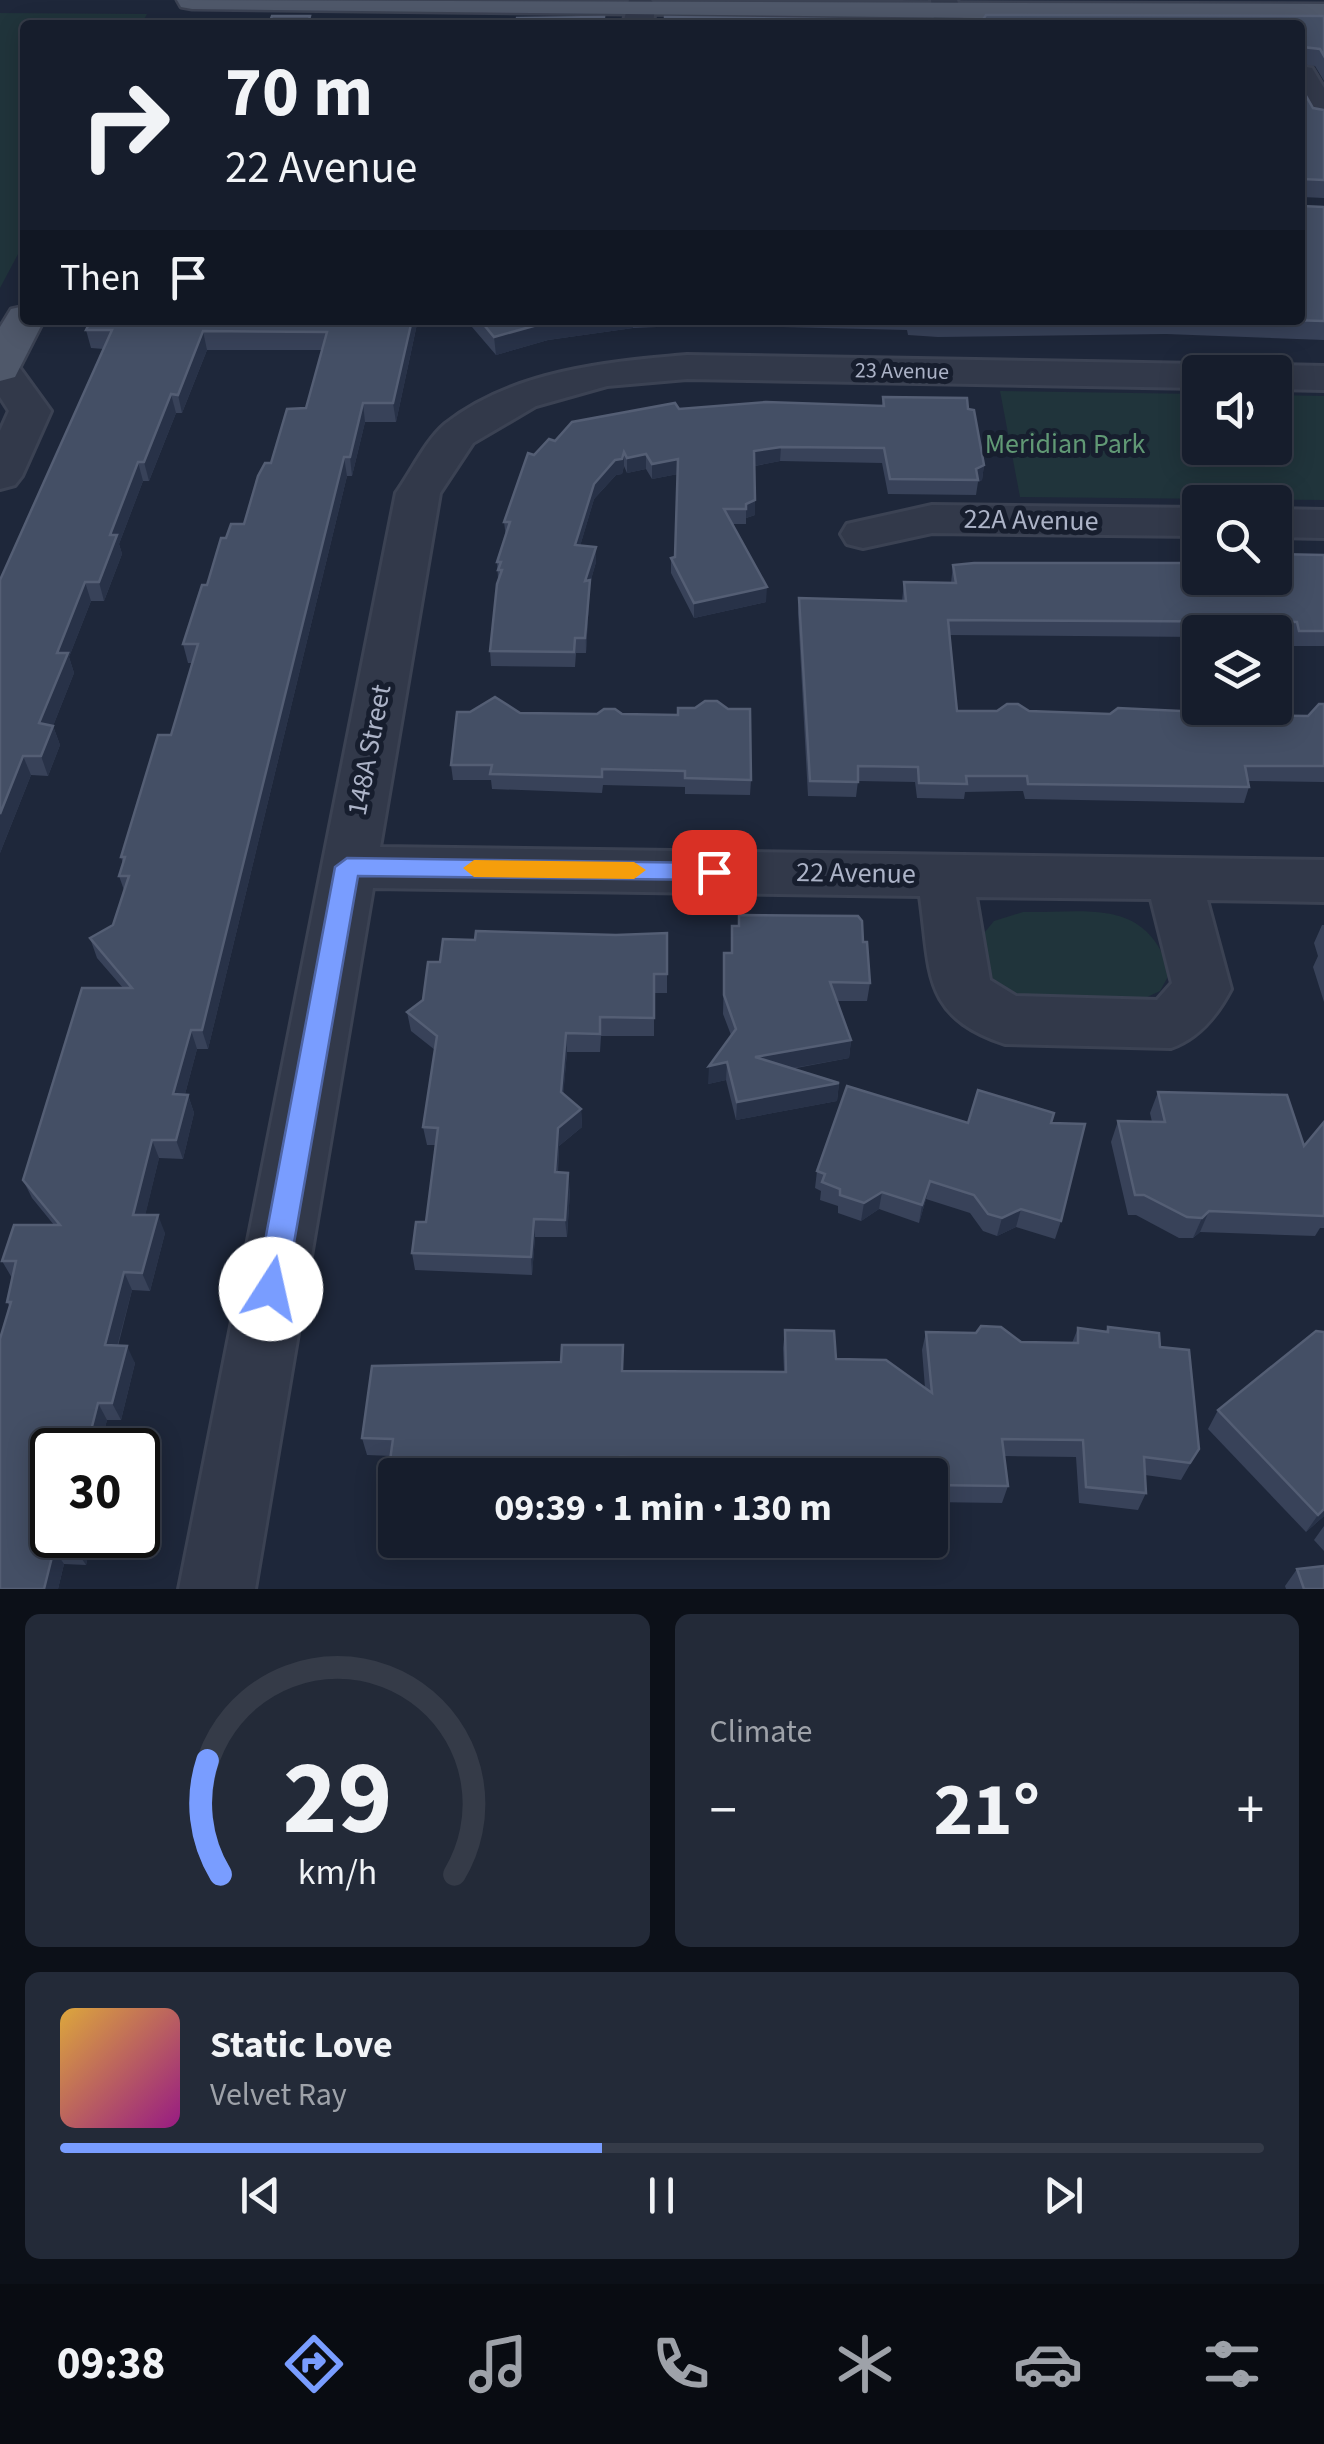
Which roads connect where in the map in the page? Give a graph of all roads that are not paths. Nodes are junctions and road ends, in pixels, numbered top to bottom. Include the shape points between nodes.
1 (192, 0) edge
2 (1324, 6) edge
3 (646, 10) edge
4 (947, 12) edge
5 (1324, 13) edge
6 (1305, 82) edge
7 (1324, 116) edge
8 (22, 325) edge
9 (0, 368) edge
10 (605, 374) joint
11 (1182, 376) edge
12 (1292, 377) edge
13 (1324, 378) edge
14 (0, 476) edge
15 (1182, 522) edge
16 (1292, 524) edge
17 (1324, 524) edge
18 (863, 534) dead end
19 (347, 867) junction
20 (945, 874) junction
21 (1174, 880) junction
22 (1324, 881) edge
23 (217, 1589) edge

1 - 3 main road
2 - 4 main road
3 - 4 main road
4 - 5 main road
6 - 7 street
8 - 9 main road
9 - 14 street via 30,411
10 - 11 street, 23 Avenue via 687,367
10 - 19 street, 148A Street via 522,397 458,434 418,493
12 - 13 street
15 - 18 street, 22A Avenue via 932,518
16 - 17 street
19 - 20 street, 22 Avenue
19 - 23 street, 148A Street
20 - 21 street, 22 Avenue
20 - 21 street, 22 Avenue via 963,992 1005,1020 1171,1024 1202,989
21 - 22 street, 22 Avenue

